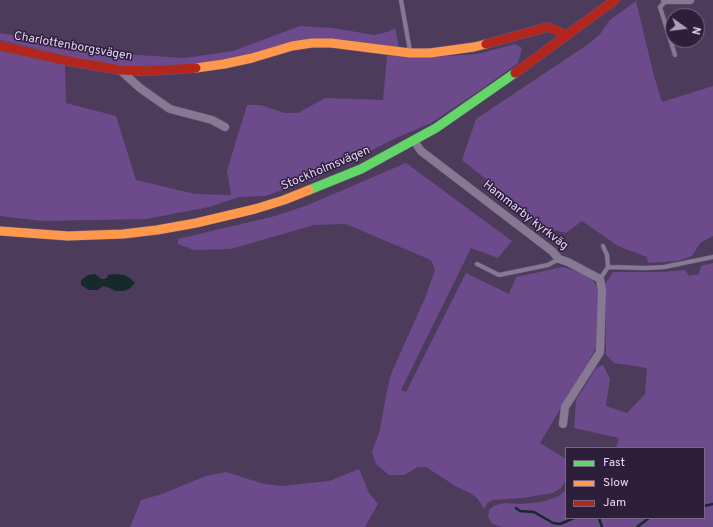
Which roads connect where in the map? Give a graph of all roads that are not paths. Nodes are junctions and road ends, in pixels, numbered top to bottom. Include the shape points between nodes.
1 (400, 0) edge
2 (615, 0) edge
3 (665, 0) edge
4 (690, 0) edge
5 (565, 37) junction
6 (0, 46) edge
7 (410, 53) junction
8 (675, 55) dead end
9 (120, 70) junction
10 (226, 127) dead end
11 (414, 141) junction
12 (0, 231) edge
13 (603, 246) dead end
14 (713, 257) edge
15 (559, 259) junction
16 (477, 264) dead end
17 (608, 267) junction
18 (600, 279) junction
19 (563, 424) dead end

1 - 7 lane
2 - 5 street, Stockholmsvägen
3 - 4 street
3 - 8 lane via 660,6
5 - 7 street, Charlottenborgsvägen via 548,27 474,47
5 - 11 street, Stockholmsvägen via 463,111
6 - 9 street, Charlottenborgsvägen
7 - 9 street, Charlottenborgsvägen via 312,43 224,64 186,69
9 - 10 street via 170,109 212,120
11 - 12 street, Stockholmsvägen via 361,169 291,198 196,223 123,234 68,236
11 - 15 street, Hammarby kyrkväg via 421,151
13 - 17 lane
14 - 17 lane via 664,267
15 - 16 lane via 548,265 499,275
15 - 18 street, Hammarby kyrkväg
17 - 18 lane
18 - 19 street via 600,352 565,407

